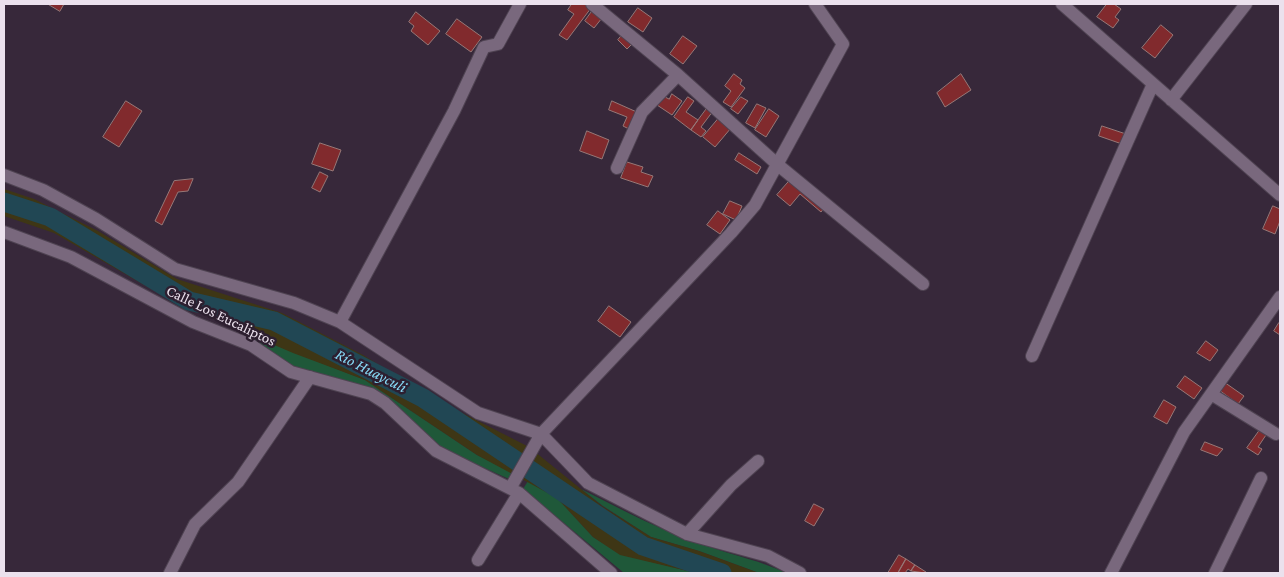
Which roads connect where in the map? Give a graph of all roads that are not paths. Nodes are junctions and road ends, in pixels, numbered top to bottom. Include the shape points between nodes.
1 (520, 4) edge
2 (592, 4) edge
3 (814, 4) edge
4 (1062, 4) edge
5 (1246, 4) edge
6 (678, 75) junction
7 (1153, 84) junction
8 (1171, 100) junction
9 (778, 165) junction
10 (617, 168) dead end
11 (4, 175) edge
12 (1279, 191) edge
13 (4, 232) edge
14 (922, 284) dead end
15 (1280, 297) edge
16 (340, 322) junction
17 (1032, 356) dead end
18 (310, 377) junction
19 (1212, 394) junction
20 (1276, 434) dead end
21 (539, 439) junction
22 (758, 461) dead end
23 (1261, 478) dead end
24 (515, 486) junction
25 (687, 534) junction
26 (478, 560) dead end
27 (170, 573) edge
28 (611, 573) edge
29 (800, 573) edge
30 (1111, 573) edge
31 (1215, 573) edge

1 - 16 street via 498,44 484,47 454,111
2 - 6 street
3 - 9 street via 843,44
4 - 7 street
5 - 8 street
6 - 9 street
6 - 10 street via 642,112
7 - 8 street
7 - 17 street
8 - 12 street
9 - 14 street
9 - 21 street via 755,205
11 - 16 street via 43,190 96,219 175,269 294,303
13 - 18 street, Calle Los Eucaliptos via 71,257 192,322 251,345 291,372
15 - 19 street
16 - 21 street via 478,413
18 - 24 street, Calle Los Eucaliptos via 371,394 436,451
18 - 27 street via 238,482 195,524
19 - 20 street
19 - 30 street via 1178,442
21 - 24 street
21 - 25 street via 588,483
22 - 25 street via 731,485
23 - 31 street
24 - 26 street
24 - 28 street, Calle Los Eucaliptos
25 - 29 street via 768,556

